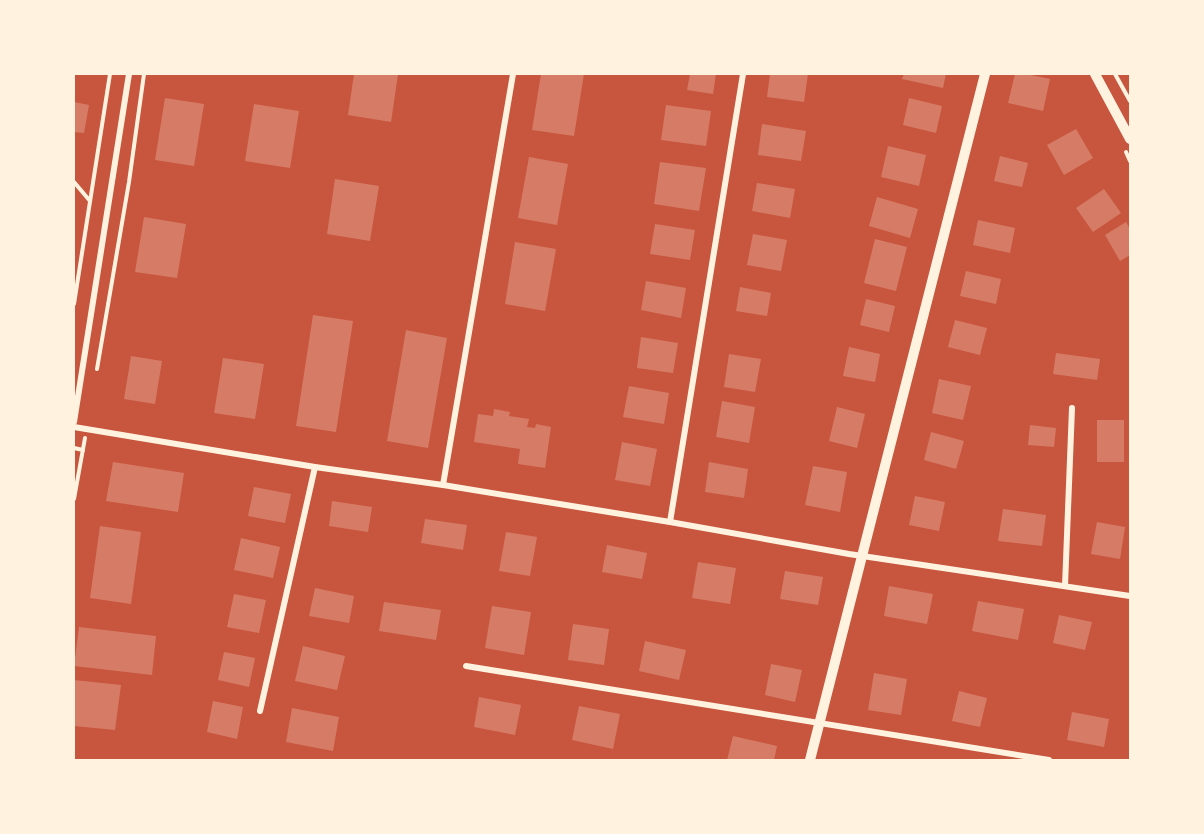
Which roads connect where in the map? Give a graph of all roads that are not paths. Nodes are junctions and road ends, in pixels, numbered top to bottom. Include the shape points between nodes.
1 (129, 74) edge
2 (513, 74) edge
3 (743, 74) edge
4 (985, 74) edge
5 (1095, 74) edge
6 (1131, 139) edge
7 (1072, 408) dead end
8 (74, 424) edge
9 (315, 467) junction
10 (443, 485) junction
11 (670, 522) junction
12 (862, 555) junction
13 (1065, 586) junction
14 (1131, 596) edge
15 (465, 666) dead end
16 (260, 711) dead end
17 (819, 724) junction
18 (810, 760) edge
19 (1049, 760) edge

1 - 8 street
2 - 10 street
3 - 11 street
4 - 12 street
5 - 6 street
7 - 13 street
8 - 9 street
9 - 10 street
9 - 16 street
10 - 11 street
11 - 12 street
12 - 13 street
12 - 17 street
13 - 14 street
15 - 17 street
17 - 18 street
17 - 19 street

